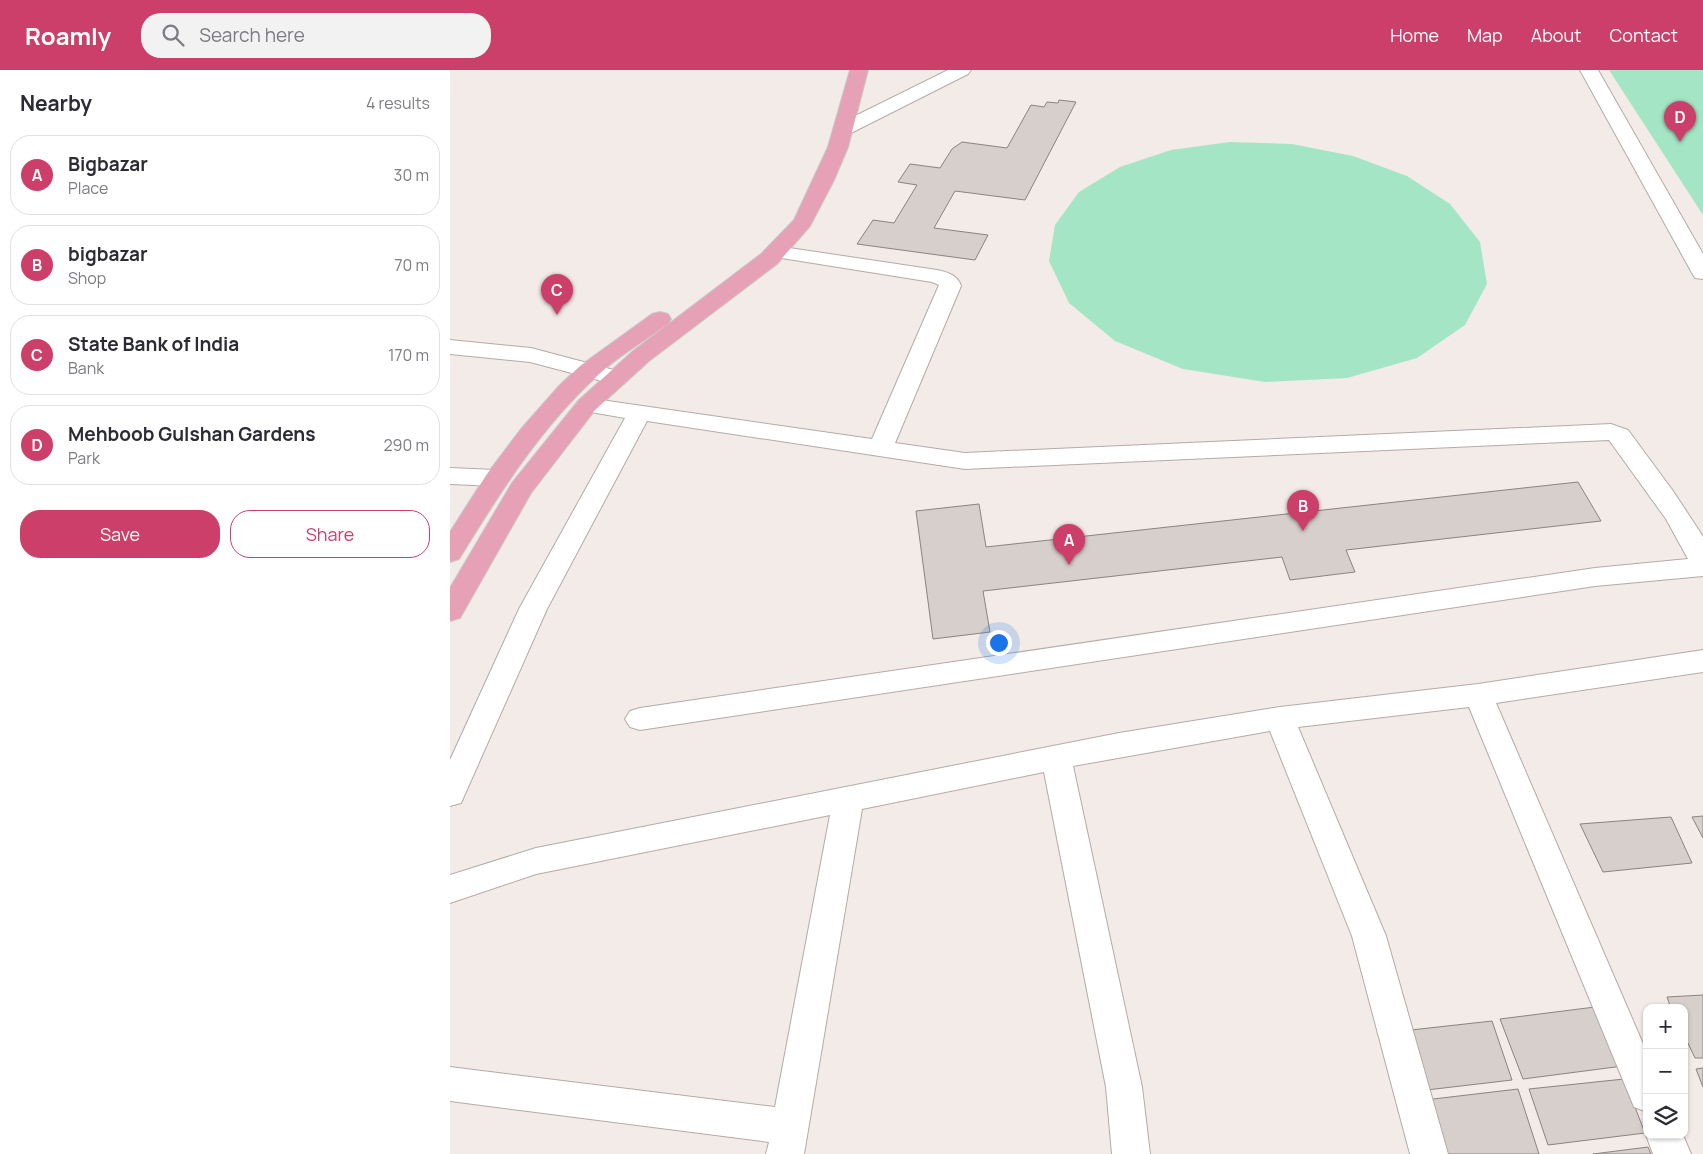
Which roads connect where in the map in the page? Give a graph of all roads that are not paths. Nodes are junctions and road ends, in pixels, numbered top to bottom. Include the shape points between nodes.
1 (840, 70) edge
2 (859, 70) edge
3 (962, 70) edge
4 (1589, 70) edge
5 (842, 130) junction
6 (776, 252) junction
7 (1703, 273) edge
8 (450, 347) edge
9 (590, 369) junction
10 (617, 378) junction
11 (587, 405) junction
12 (640, 413) junction
13 (880, 448) junction
14 (450, 476) edge
15 (496, 478) junction
16 (450, 553) edge
17 (1703, 562) edge
18 (1703, 567) edge
19 (450, 611) edge
20 (1703, 661) edge
21 (1478, 695) junction
22 (1280, 718) junction
23 (640, 719) dead end
24 (1056, 757) junction
25 (450, 794) edge
26 (848, 799) junction
27 (450, 889) edge
28 (450, 1084) edge
29 (1647, 1094) edge
30 (1666, 1139) edge
31 (788, 1141) edge
32 (1131, 1154) edge
33 (1429, 1154) edge
34 (1672, 1154) edge

1 - 9 main road via 835,99 817,154 795,207 778,229 744,261
2 - 5 main road
3 - 5 street
4 - 7 street
5 - 6 main road via 838,147 803,222
6 - 10 main road
6 - 13 street via 937,276 949,282
8 - 9 street via 531,355
9 - 10 street
9 - 15 main road via 528,434
10 - 11 main road
11 - 12 street
11 - 19 main road via 521,489
12 - 13 street
12 - 25 street via 533,609
13 - 17 street via 965,461 1611,432 1619,435 1683,524
14 - 15 street
15 - 16 main road
18 - 23 street via 1585,578
20 - 21 street
21 - 22 street
21 - 29 street
22 - 24 street
22 - 33 street via 1369,936
24 - 26 street
24 - 32 street via 1124,1087
26 - 27 street via 536,861
26 - 31 street
28 - 31 street
30 - 34 street

